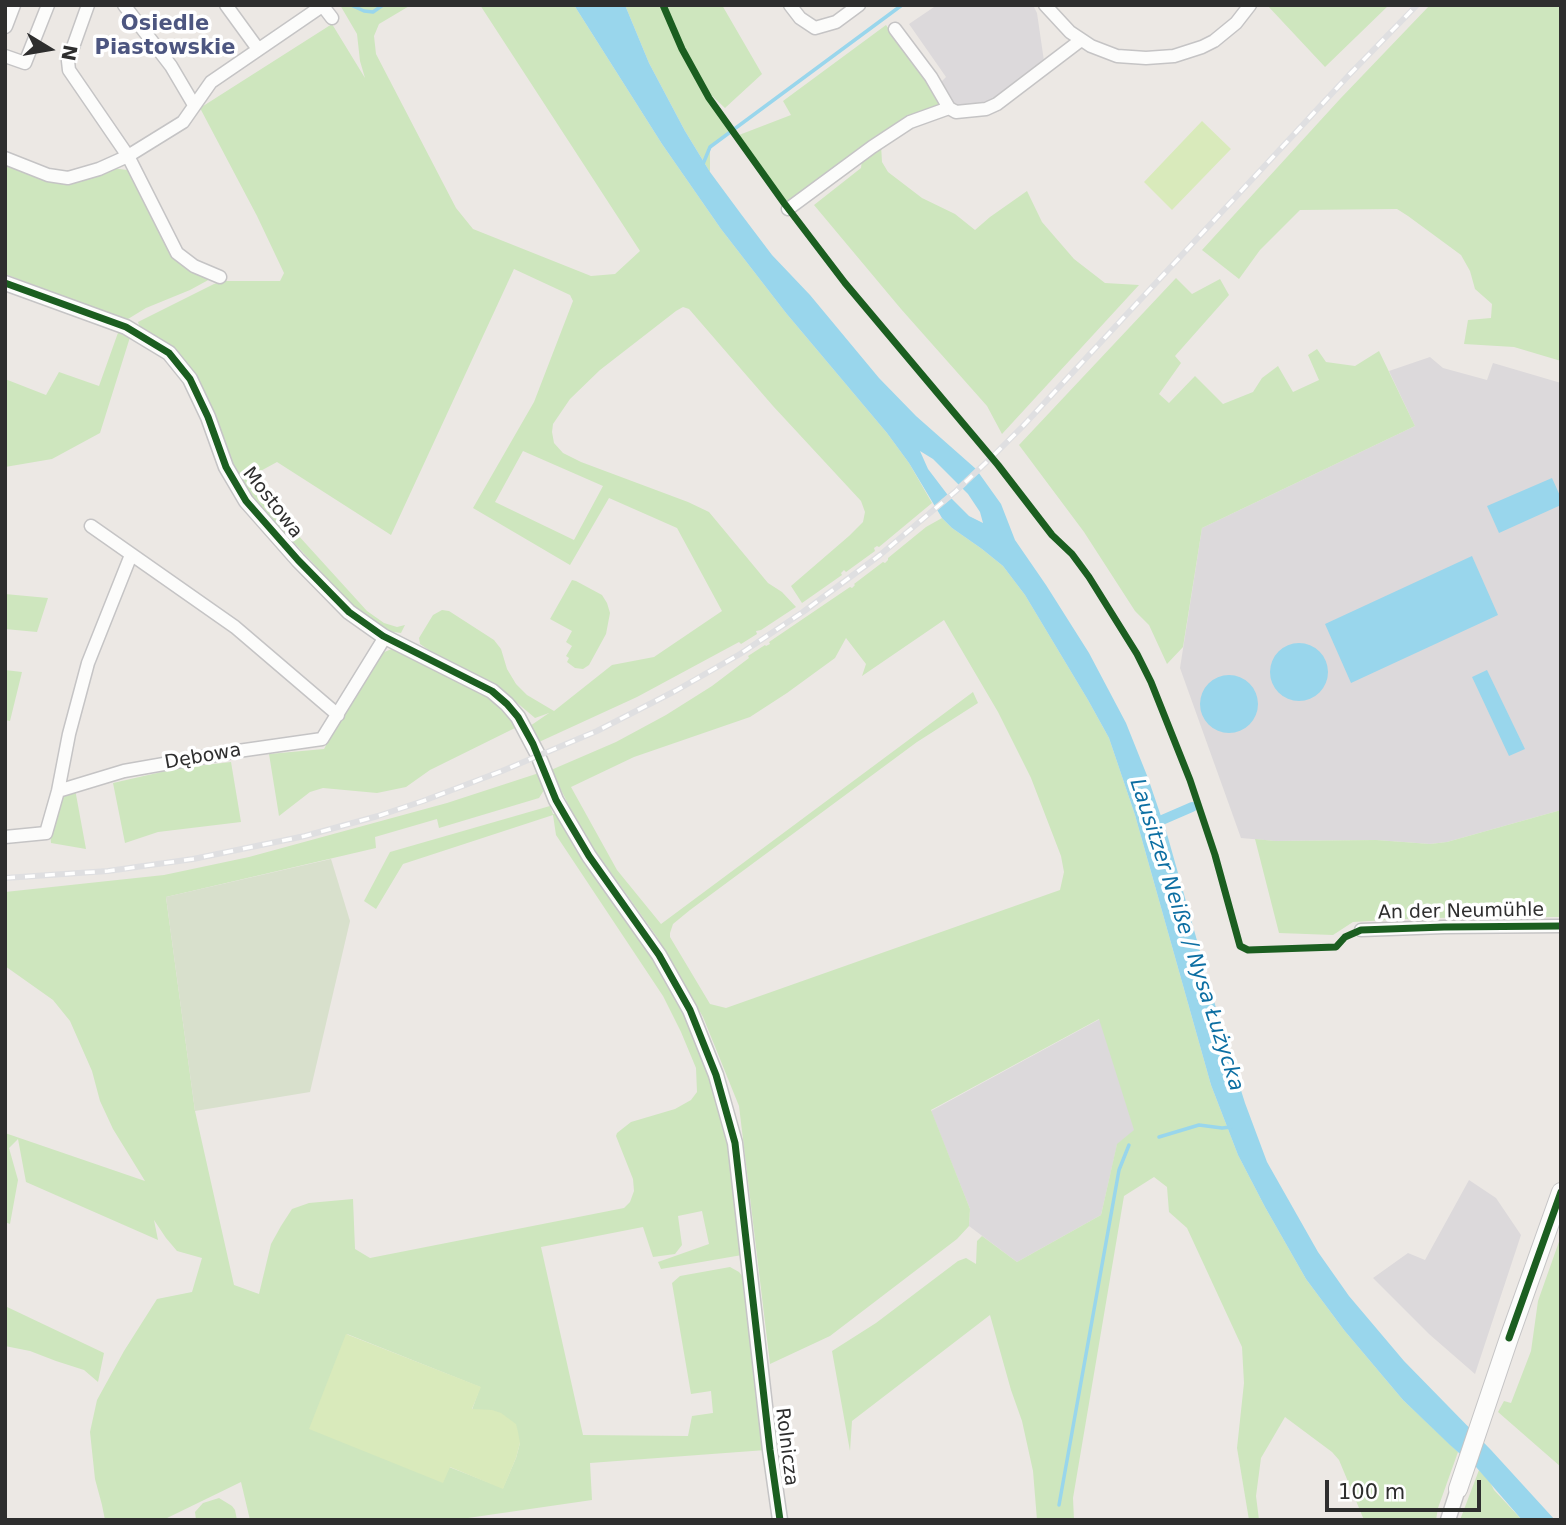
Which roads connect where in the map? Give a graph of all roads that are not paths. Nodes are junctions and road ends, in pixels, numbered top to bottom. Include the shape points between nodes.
1 (13, 5) edge
2 (48, 5) edge
3 (88, 5) edge
4 (124, 5) edge
5 (226, 5) edge
6 (790, 5) edge
7 (859, 5) edge
8 (1045, 5) edge
9 (1250, 5) edge
10 (322, 6) edge
11 (332, 19) dead end
12 (5, 26) edge
13 (895, 29) dead end
14 (1081, 40) junction
15 (258, 49) junction
16 (5, 56) edge
17 (194, 105) junction
18 (949, 108) junction
19 (128, 156) junction
20 (5, 158) edge
21 (788, 209) dead end
22 (220, 277) dead end
23 (5, 283) edge
24 (91, 526) dead end
25 (131, 555) junction
26 (385, 637) junction
27 (338, 715) junction
28 (537, 752) joint
29 (58, 791) junction
30 (5, 837) edge
31 (1561, 926) edge
32 (1361, 930) dead end
33 (1561, 1192) edge
34 (1458, 1489) joint
35 (780, 1520) edge
36 (1448, 1520) edge

1 - 12 street
2 - 16 street via 26,63
3 - 19 street via 68,66
4 - 17 street via 171,66
5 - 15 street
6 - 7 street via 816,28 836,22
8 - 14 street
9 - 14 street via 1214,41 1174,56 1117,56
10 - 11 street
10 - 15 street
13 - 18 street
14 - 18 street via 997,104 956,112
15 - 17 street via 211,82
17 - 19 street via 183,122
18 - 21 street via 910,122
19 - 20 street via 68,178
19 - 22 street via 177,253
23 - 26 street, Mostowa via 126,327 169,353 190,379 226,467 246,501 349,612
24 - 25 street
25 - 27 street via 235,626
25 - 29 street via 88,663
26 - 27 street, Dębowa
26 - 28 street, Mostowa via 492,691 518,717
27 - 29 street, Dębowa via 322,739 124,771
28 - 35 street, Rolnicza via 556,800 589,856 672,977 716,1075 735,1143
29 - 30 street via 46,833
31 - 32 street, An der Neumühle
33 - 34 main road
34 - 36 street

